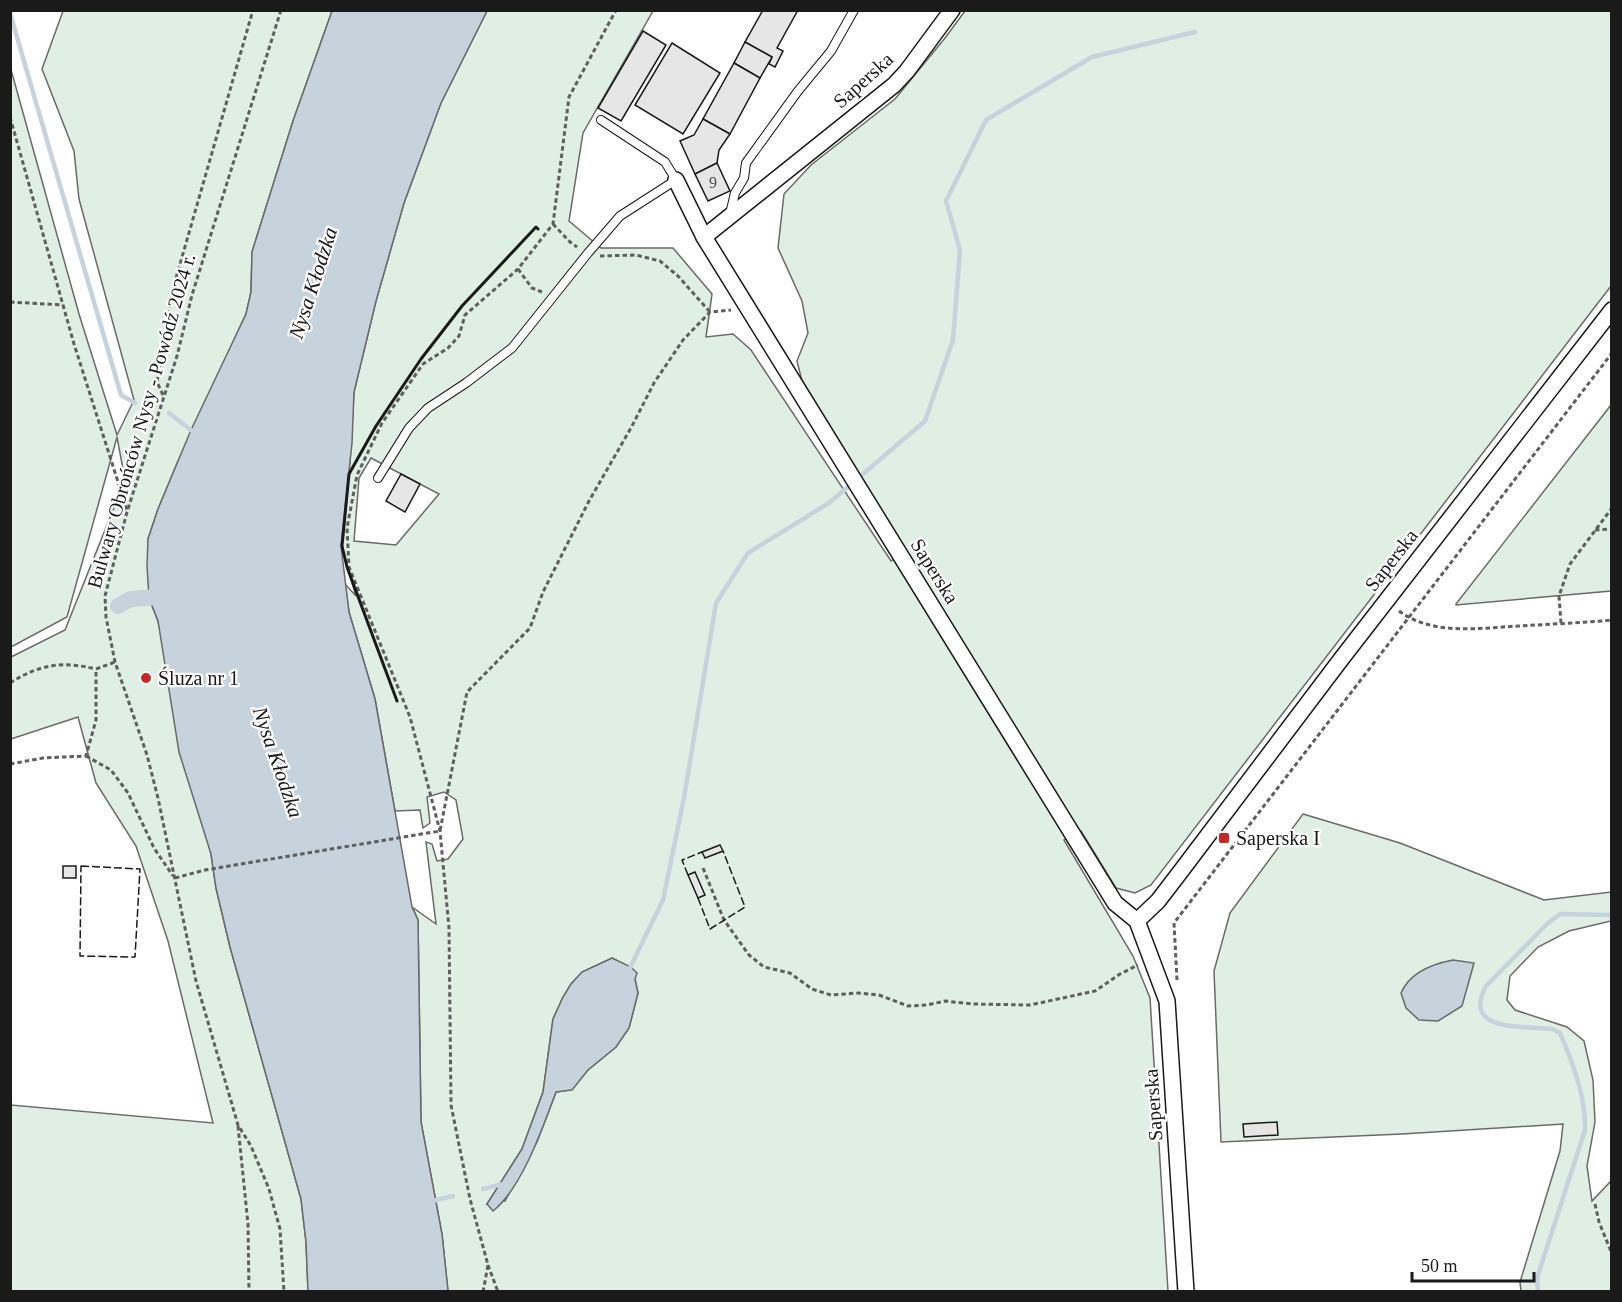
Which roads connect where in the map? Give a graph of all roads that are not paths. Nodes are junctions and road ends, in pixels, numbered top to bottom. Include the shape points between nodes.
1 (854, 10) edge
2 (952, 10) edge
3 (601, 120) dead end
4 (676, 180) junction
5 (730, 216) junction
6 (704, 237) junction
7 (1611, 310) edge
8 (378, 478) dead end
9 (1137, 921) junction
10 (1186, 1292) edge

1 - 5 lane via 831,51 746,163
2 - 5 street, Saperska via 894,85
3 - 4 lane via 665,162
4 - 6 street, Saperska
4 - 8 lane via 620,216 512,348 428,408 409,428
5 - 6 street, Saperska
6 - 9 street, Saperska via 1115,903
7 - 9 street, Saperska via 1158,901
9 - 10 street, Saperska via 1167,1001

